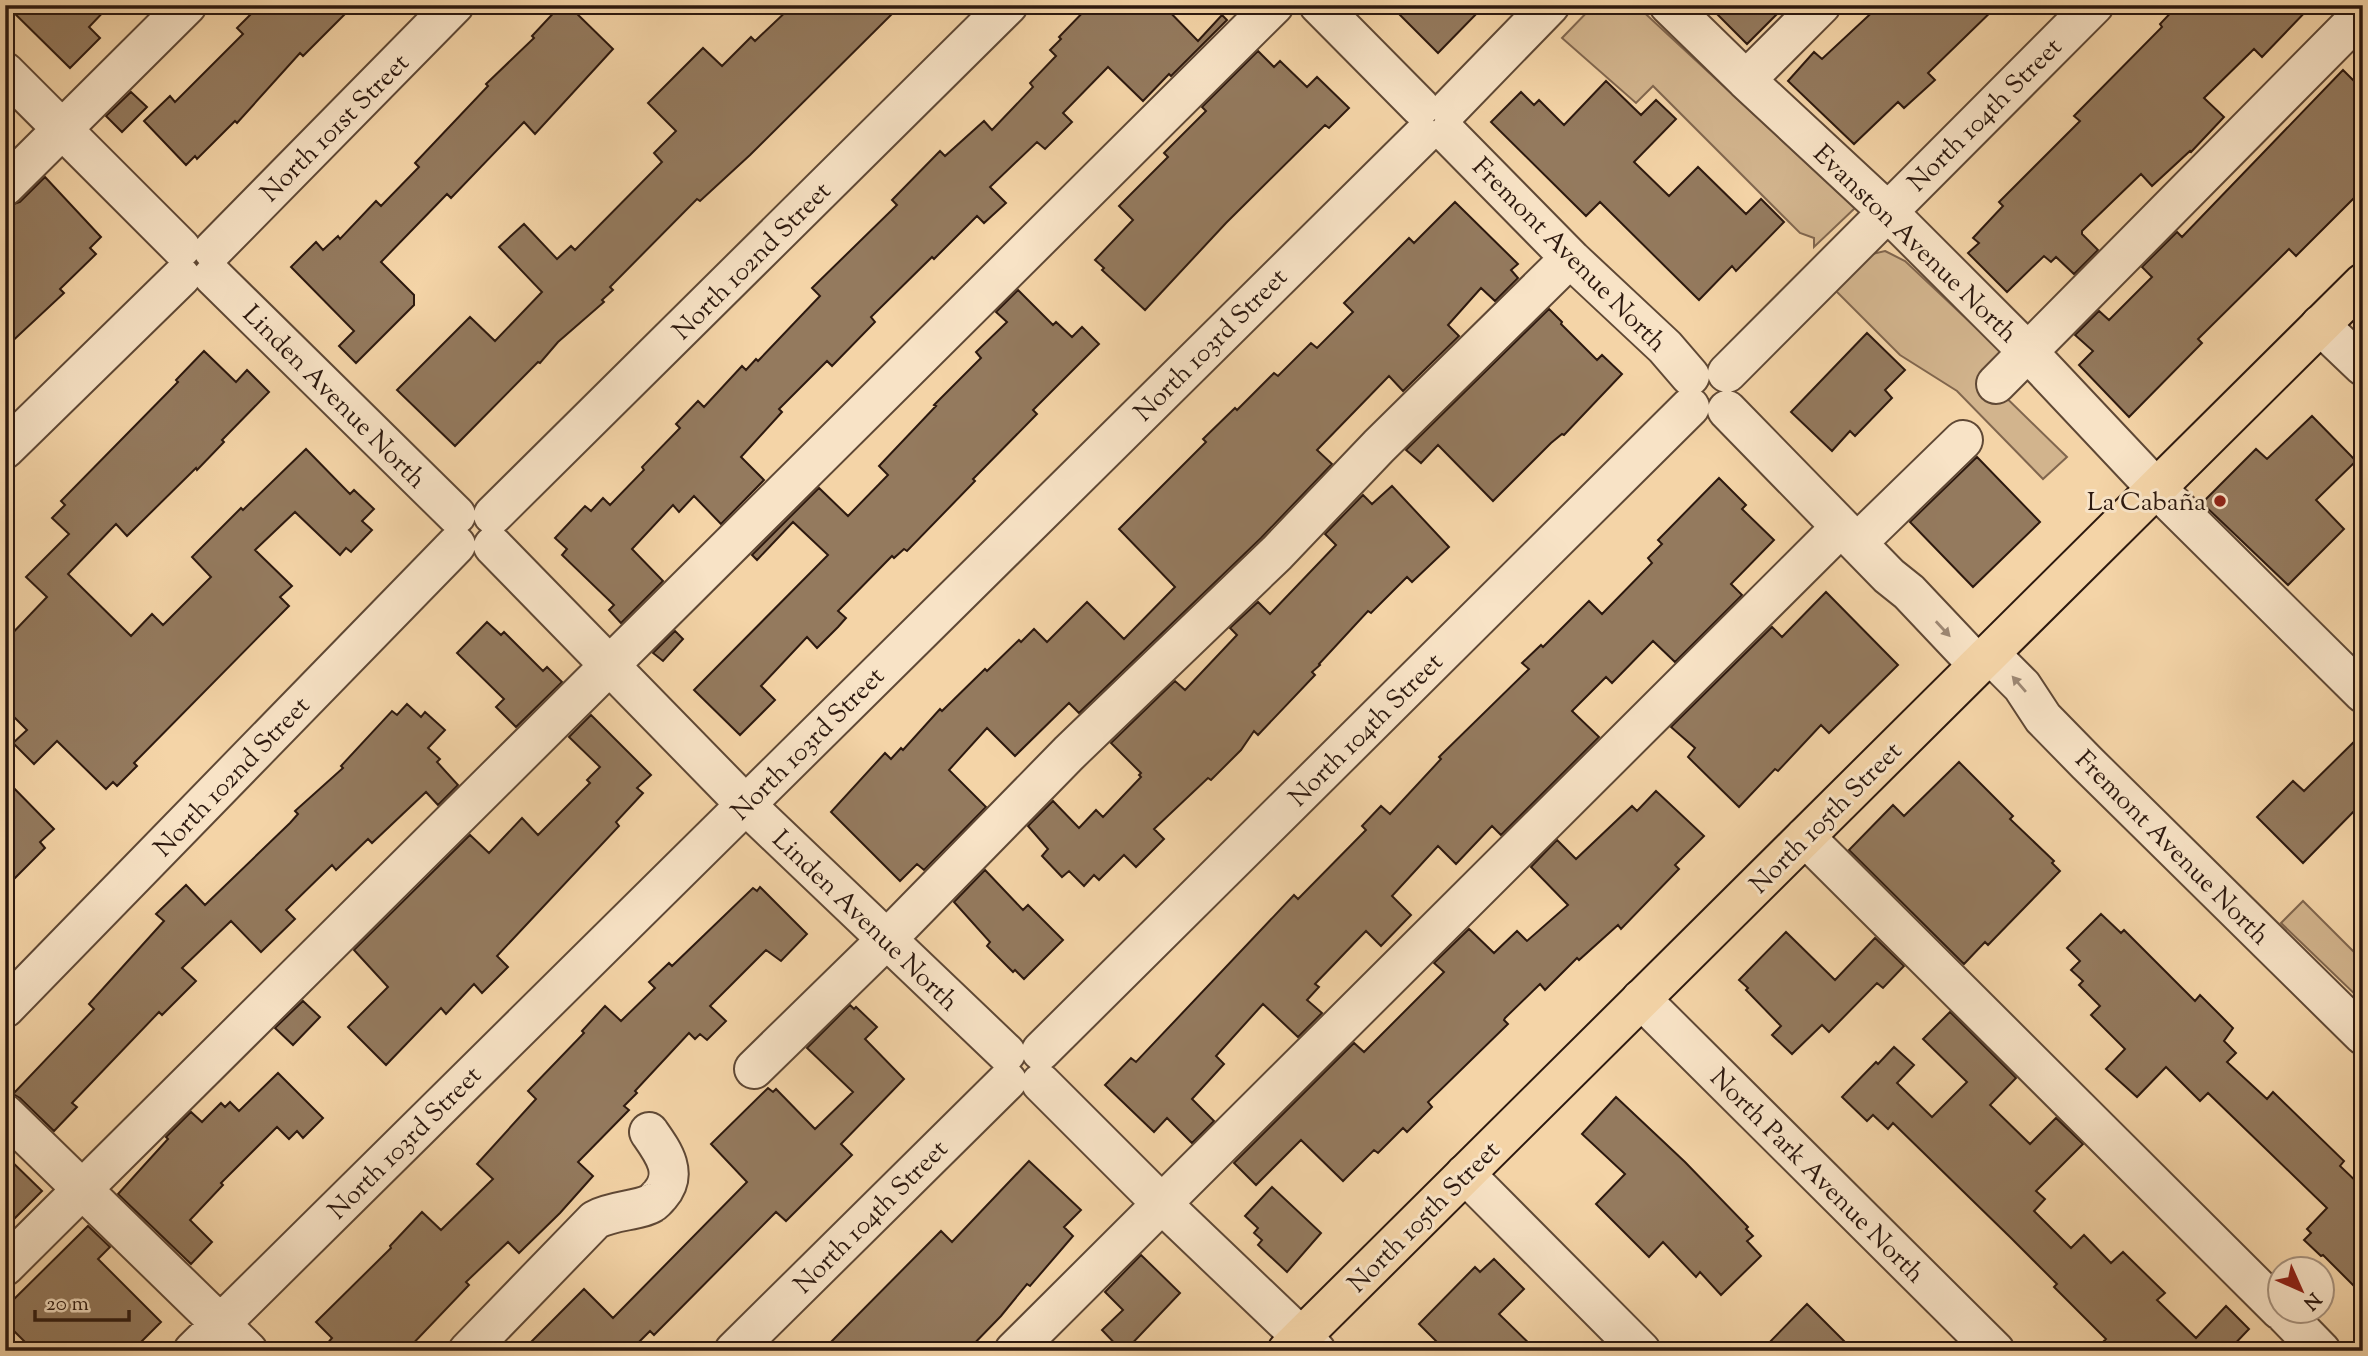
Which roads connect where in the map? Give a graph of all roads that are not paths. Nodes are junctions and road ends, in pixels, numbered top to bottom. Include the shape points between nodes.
1 (187, 5) edge
2 (454, 5) edge
3 (1008, 5) edge
4 (1274, 5) edge
5 (1319, 5) edge
6 (1550, 5) edge
7 (1669, 5) edge
8 (1821, 5) edge
9 (2094, 5) edge
10 (2363, 13) edge
11 (5, 72) edge
12 (1746, 80) junction
13 (1435, 121) junction
14 (61, 130) junction
15 (5, 186) edge
16 (1887, 211) junction
17 (1570, 258) junction
18 (197, 263) junction
19 (2363, 283) edge
20 (2320, 325) junction
21 (2028, 352) junction
22 (2363, 366) edge
23 (1996, 384) dead end
24 (1702, 385) junction
25 (1963, 440) dead end
26 (5, 449) edge
27 (2156, 488) junction
28 (475, 530) junction
29 (1849, 535) junction
30 (1984, 660) junction
31 (608, 665) junction
32 (2363, 693) edge
33 (745, 804) junction
34 (1805, 837) junction
35 (887, 939) junction
36 (1641, 999) junction
37 (5, 1008) edge
38 (2363, 1035) edge
39 (1024, 1067) junction
40 (754, 1069) dead end
41 (5, 1114) edge
42 (649, 1132) dead end
43 (1465, 1174) junction
44 (82, 1189) junction
45 (1161, 1203) junction
46 (5, 1266) edge
47 (2266, 1295) edge
48 (220, 1323) junction
49 (2295, 1324) edge
50 (1302, 1346) edge
51 (192, 1351) edge
52 (248, 1351) edge
53 (468, 1351) edge
54 (734, 1351) edge
55 (1014, 1351) edge
56 (1641, 1351) edge
57 (1995, 1351) edge
58 (2321, 1351) edge

1 - 14 street
2 - 18 street, North 101st Street
3 - 28 street, North 102nd Street
4 - 31 street
5 - 13 street, Fremont Avenue North
6 - 13 street, North 103rd Street
7 - 12 street, Evanston Avenue North
8 - 12 street
9 - 16 street, North 104th Street
10 - 21 street
11 - 14 street, Linden Avenue North
12 - 16 street, Evanston Avenue North
13 - 17 street, Fremont Avenue North
13 - 33 street, North 103rd Street
14 - 15 street
14 - 18 street, Linden Avenue North
16 - 21 street, Evanston Avenue North
16 - 24 street, North 104th Street
17 - 24 street, Fremont Avenue North
17 - 35 street
18 - 26 street, North 101st Street
18 - 28 street, Linden Avenue North
19 - 20 main road, North 105th Street
20 - 22 street
20 - 27 main road, North 105th Street
21 - 23 street
21 - 27 street, Evanston Avenue North
24 - 29 street, Fremont Avenue North via 1700,416 1727,411
24 - 39 street, North 104th Street
25 - 29 street
27 - 30 main road, North 105th Street
27 - 32 street, Evanston Avenue North
28 - 31 street, Linden Avenue North
28 - 37 street, North 102nd Street
29 -> 30 street, Fremont Avenue North
29 - 45 street
30 - 34 main road, North 105th Street
38 -> 30 street, Fremont Avenue North via 2043,718 2022,686
31 - 33 street, Linden Avenue North
31 - 44 street
33 - 35 street, Linden Avenue North
33 - 48 street, North 103rd Street
34 - 36 main road, North 105th Street
34 - 47 street
35 - 39 street, Linden Avenue North
35 - 40 street
36 - 43 main road, North 105th Street
36 - 57 street, North Park Avenue North
39 - 45 street, Linden Avenue North
39 - 54 street, North 104th Street
41 - 44 street
42 - 53 street via 668,1163 665,1189 653,1203 595,1220
43 - 50 main road, North 105th Street
43 - 56 street
44 - 46 street
44 - 48 street
45 - 50 street, Linden Avenue North
45 - 55 street
48 - 51 street, North 103rd Street
48 - 52 street
49 - 58 street

